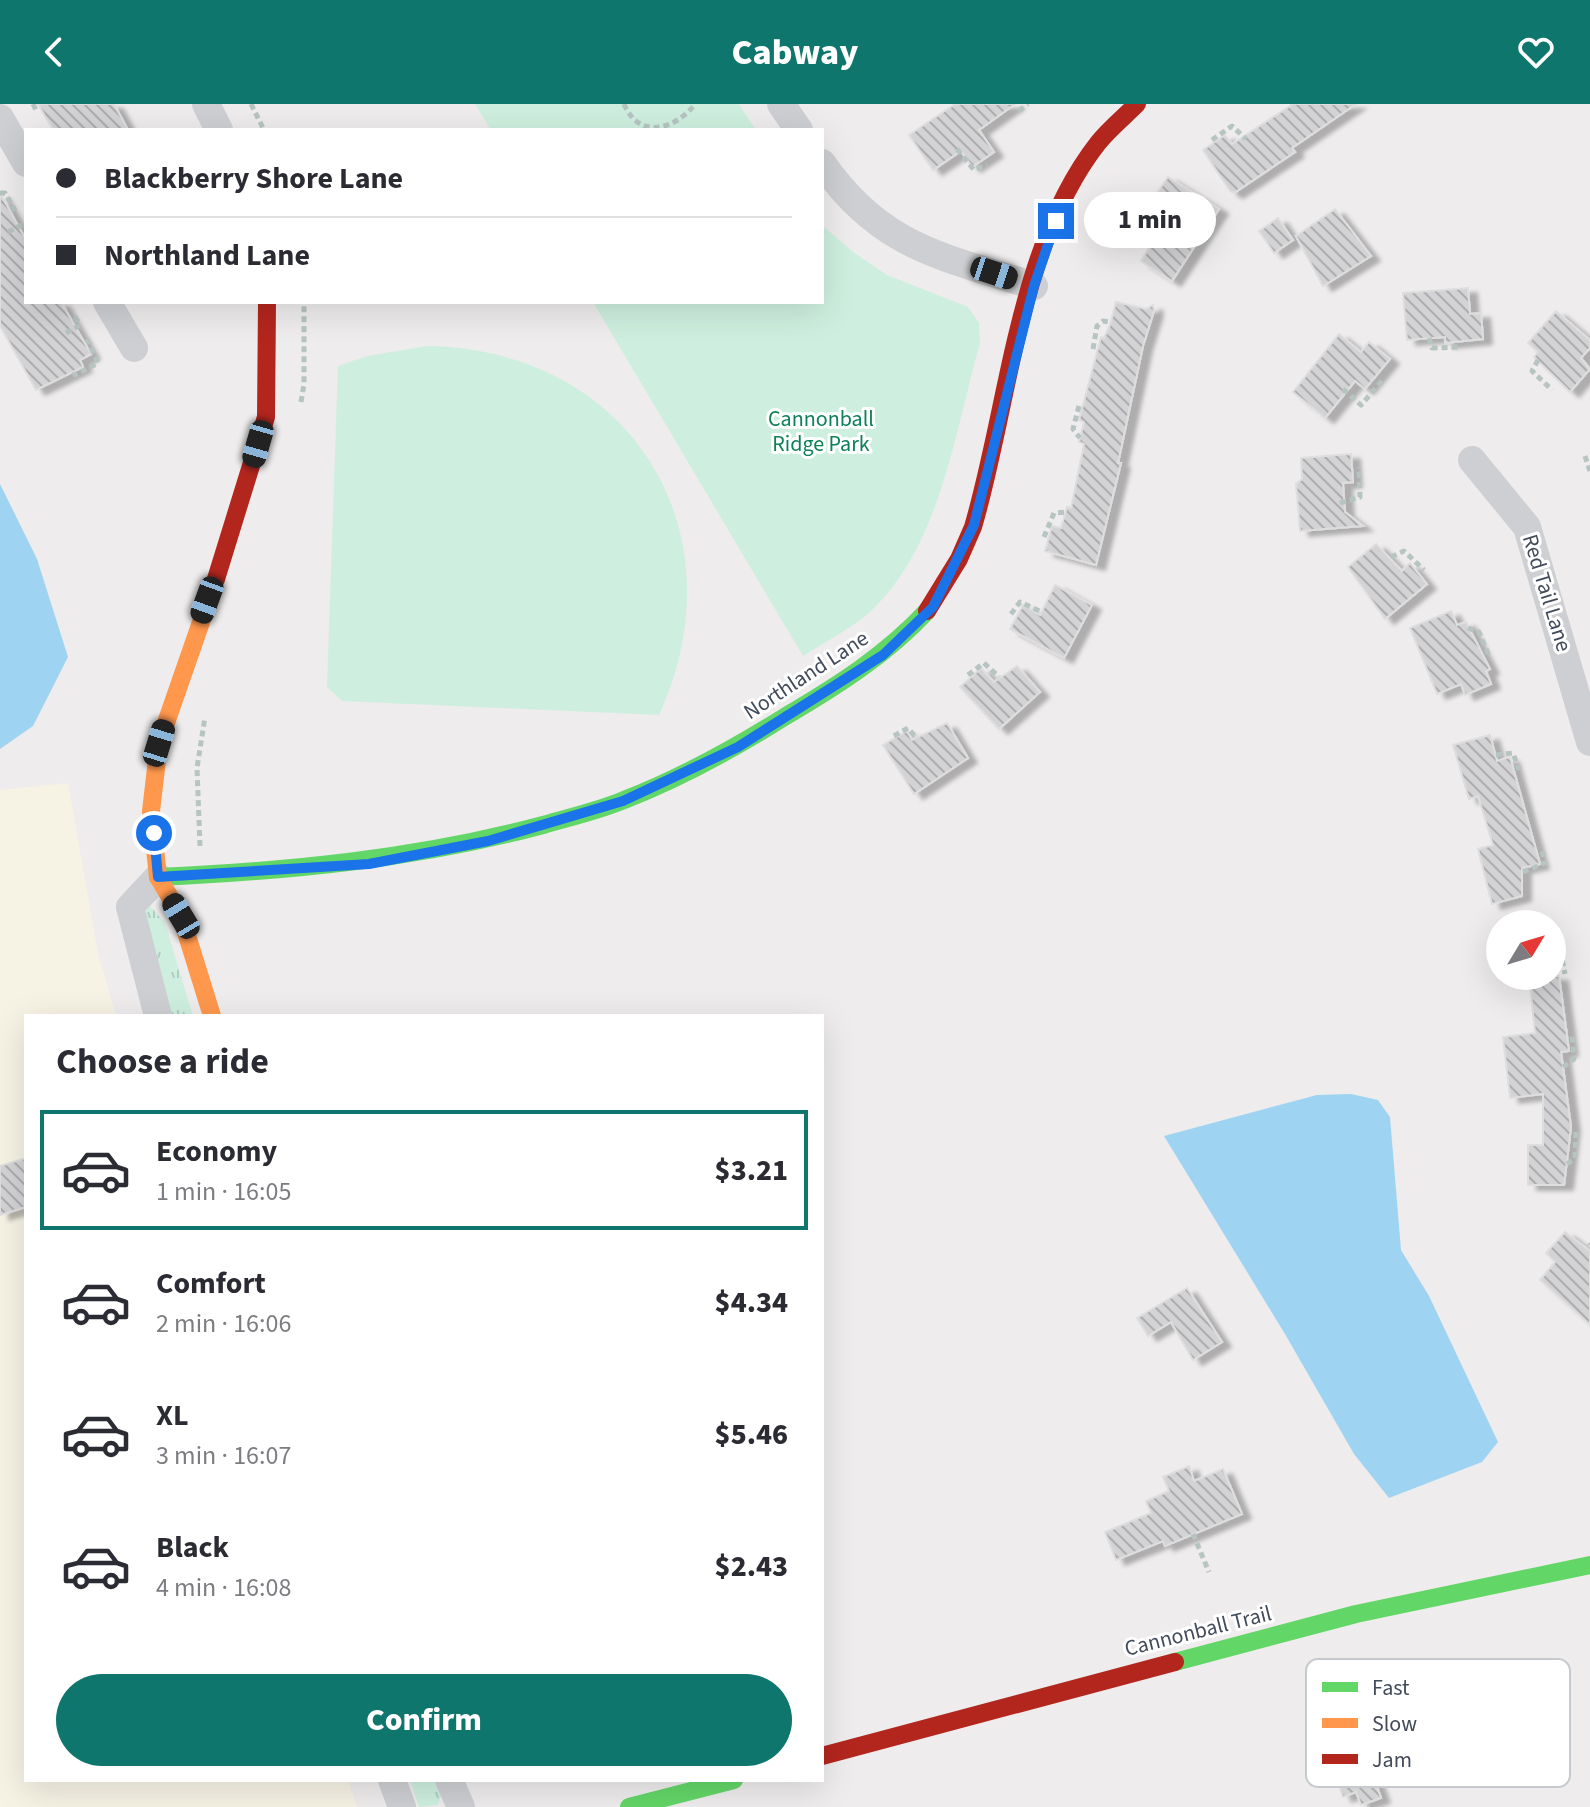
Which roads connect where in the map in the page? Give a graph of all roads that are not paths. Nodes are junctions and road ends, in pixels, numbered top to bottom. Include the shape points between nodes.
1 (206, 104) edge
2 (781, 104) edge
3 (1137, 104) edge
4 (0, 118) edge
5 (218, 128) edge
6 (798, 128) edge
7 (24, 160) edge
8 (824, 166) edge
9 (1034, 286) junction
10 (108, 304) edge
11 (267, 304) edge
12 (134, 348) dead end
13 (1472, 460) dead end
14 (1585, 701) edge
15 (1590, 742) edge
16 (158, 877) junction
17 (157, 1014) edge
18 (211, 1014) edge
19 (1590, 1565) edge
20 (824, 1755) edge
21 (393, 1782) edge
22 (450, 1782) edge
23 (726, 1782) edge
24 (402, 1807) edge
25 (461, 1807) edge
26 (629, 1807) edge

1 - 5 street
2 - 6 street
3 - 9 street, Northland Lane via 1082,165 1066,193
4 - 7 street
8 - 9 street via 873,222 912,247
9 - 16 street, Northland Lane via 974,525 933,607 883,655 738,747 623,801 488,841 369,864
10 - 12 street
11 - 16 street via 266,417 159,743 151,811
13 - 14 street, Red Tail Lane via 1527,527
14 - 15 street, Red Tail Lane
16 - 17 street via 130,907
16 - 18 street via 181,916
19 - 20 street, Cannonball Trail via 1356,1614
21 - 24 street
22 - 25 street
23 - 26 street

